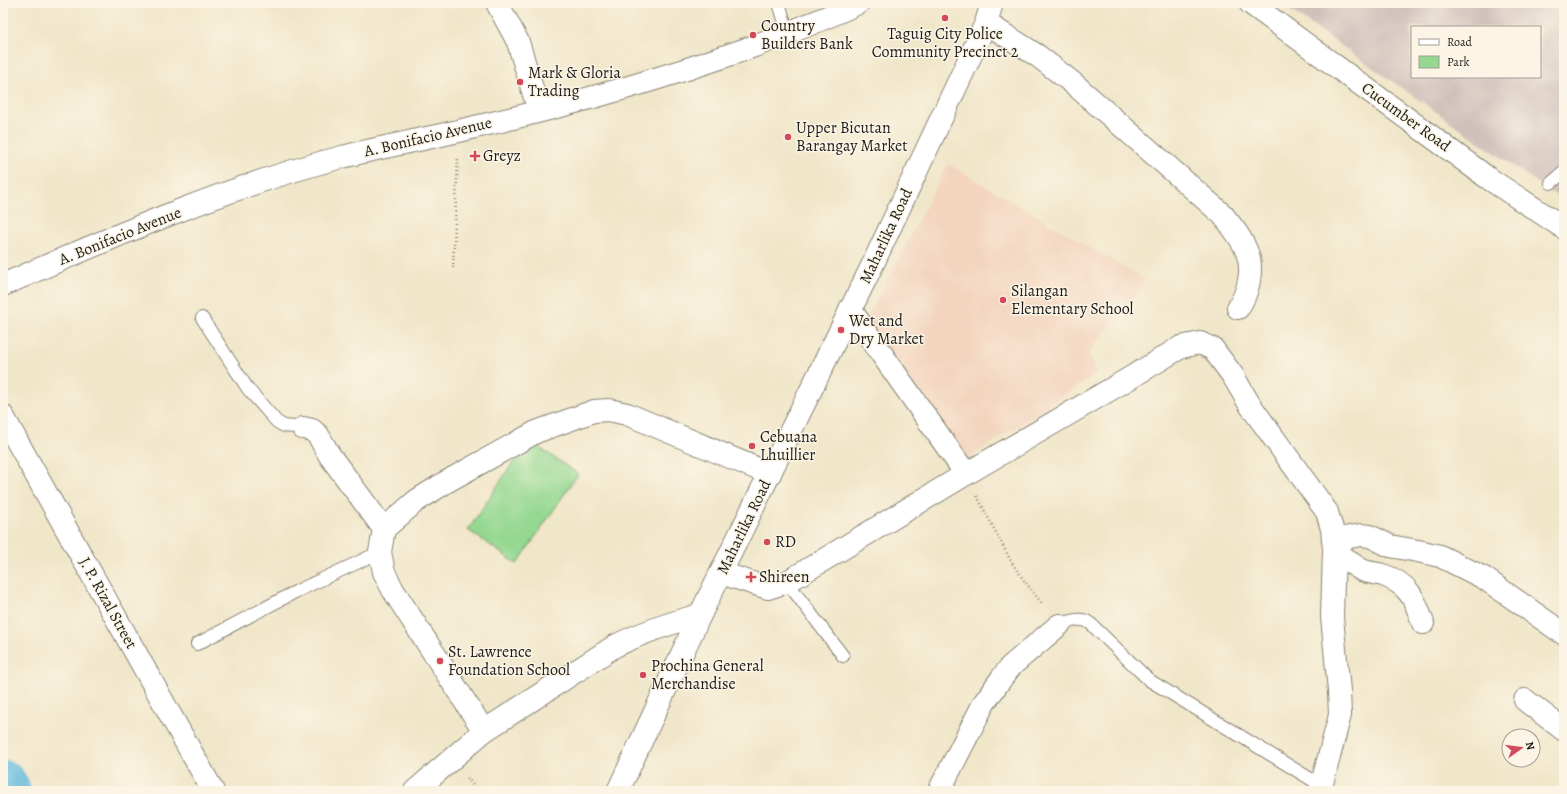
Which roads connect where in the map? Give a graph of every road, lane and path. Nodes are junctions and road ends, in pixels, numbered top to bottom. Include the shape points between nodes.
1 (497, 3) edge
2 (779, 3) edge
3 (858, 3) edge
4 (1250, 3) edge
5 (989, 13) edge
6 (788, 33) junction
7 (540, 111) junction
8 (459, 131) junction
9 (1564, 172) edge
10 (1551, 183) dead end
11 (1564, 228) edge
12 (453, 268) dead end
13 (3, 285) edge
14 (1238, 308) dead end
15 (850, 309) junction
16 (202, 318) dead end
17 (3, 416) edge
18 (303, 428) joint
19 (770, 474) junction
20 (966, 474) junction
21 (384, 529) junction
22 (1333, 545) junction
23 (380, 552) junction
24 (721, 573) junction
25 (787, 582) junction
26 (700, 615) junction
27 (1423, 623) dead end
28 (1059, 625) junction
29 (1564, 634) edge
30 (197, 644) dead end
31 (843, 656) dead end
32 (1525, 700) dead end
33 (1564, 730) edge
34 (484, 731) junction
35 (1321, 788) edge
36 (213, 791) edge
37 (415, 791) edge
38 (618, 791) edge
39 (939, 791) edge

1 - 7 street via 518,42
2 - 6 lane
3 - 6 street, A. Bonifacio Avenue
4 - 11 street, Cucumber Road via 1488,178
5 - 14 street via 1223,215 1248,252 1250,274 1244,299
5 - 15 street, Maharlika Road
6 - 7 street, A. Bonifacio Avenue via 692,68
7 - 8 street, A. Bonifacio Avenue
8 - 12 path
8 - 13 street, A. Bonifacio Avenue via 342,157 229,193 146,224
9 - 10 lane
15 - 19 street, Maharlika Road
15 - 20 street
16 - 18 lane via 248,389 277,422 284,426
17 - 36 street, J. P. Rizal Street
18 - 21 street via 318,435 330,456
19 - 21 street via 628,414 610,410 594,411 536,432 446,482 416,501
19 - 24 street, Maharlika Road
20 - 22 street via 1180,347 1200,343 1213,349 1327,512 1332,528
20 - 25 street
20 - 28 path via 1012,563
21 - 23 street
22 - 27 street via 1362,570 1383,575 1402,584 1417,605
22 - 29 street via 1361,535 1370,536 1390,546 1440,556 1484,578
22 - 35 street via 1332,617 1340,715
23 - 30 lane via 297,591
23 - 34 street via 384,572 393,590
24 - 25 street via 768,588
24 - 26 street, Maharlika Road
25 - 31 lane
26 - 34 street via 660,626 615,646
26 - 38 street, Maharlika Road
28 - 35 lane via 1079,619 1090,623 1149,680
28 - 39 street via 1015,663 1001,679 984,703
32 - 33 street
34 - 37 street

